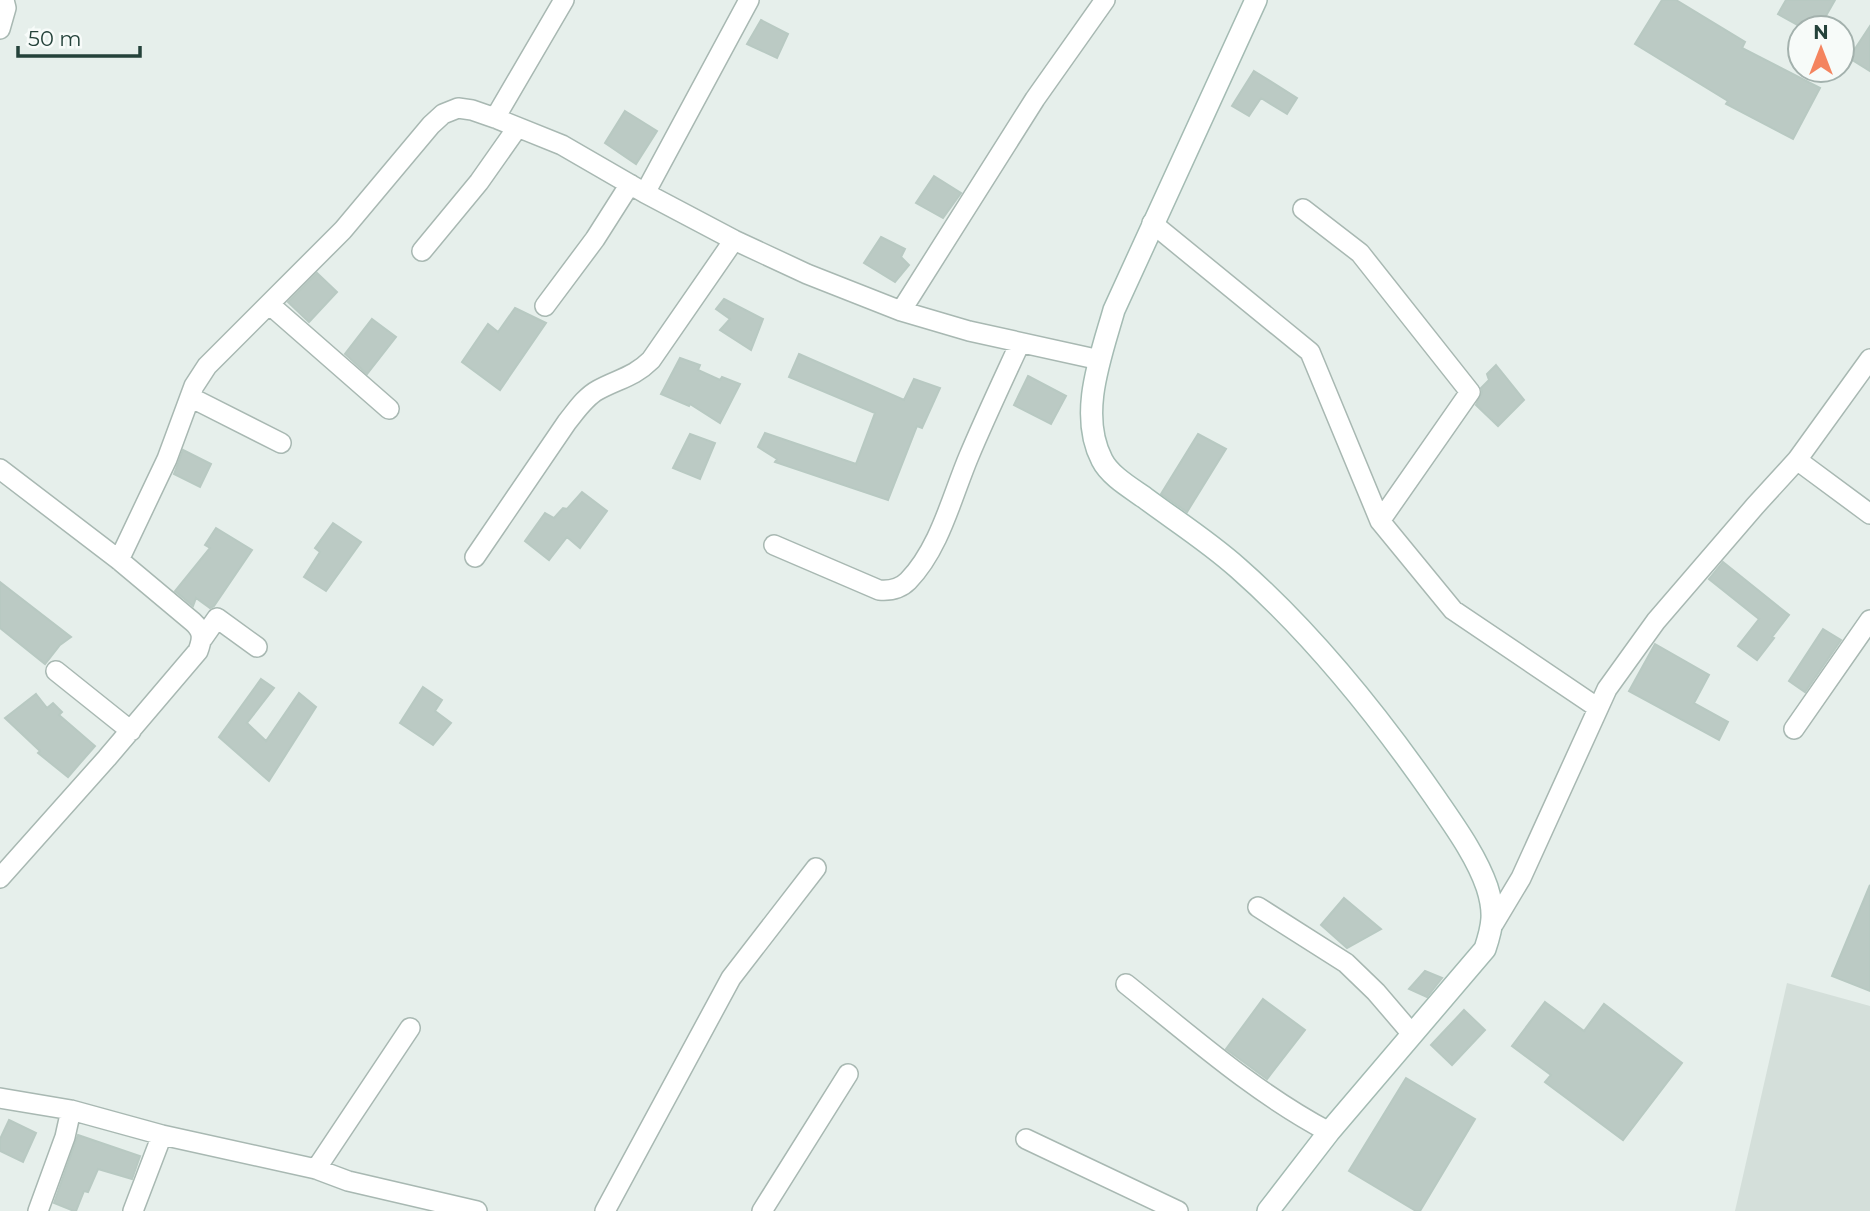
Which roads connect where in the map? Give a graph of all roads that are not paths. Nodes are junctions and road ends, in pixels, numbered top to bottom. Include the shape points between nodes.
1 (4, 0) edge
2 (564, 0) edge
3 (749, 0) edge
4 (1105, 0) edge
5 (1256, 0) edge
6 (0, 29) edge
7 (495, 118) junction
8 (517, 128) junction
9 (637, 188) junction
10 (1303, 209) dead end
11 (1152, 223) junction
12 (734, 240) junction
13 (422, 251) dead end
14 (270, 304) junction
15 (545, 306) dead end
16 (901, 311) junction
17 (1020, 343) junction
18 (1870, 359) edge
19 (1100, 360) junction
20 (190, 397) junction
21 (389, 409) dead end
22 (281, 443) dead end
23 (1797, 460) junction
24 (0, 469) edge
25 (1870, 514) edge
26 (1380, 521) junction
27 (774, 545) dead end
28 (475, 557) dead end
29 (119, 560) junction
30 (1870, 620) edge
31 (203, 638) junction
32 (257, 647) dead end
33 (56, 671) dead end
34 (1598, 708) junction
35 (1794, 729) dead end
36 (131, 730) junction
37 (816, 868) dead end
38 (0, 878) edge
39 (1258, 907) dead end
40 (1494, 923) junction
41 (1126, 984) dead end
42 (410, 1028) dead end
43 (1412, 1034) junction
44 (848, 1074) dead end
45 (0, 1098) edge
46 (71, 1110) junction
47 (1329, 1132) junction
48 (162, 1135) junction
49 (1026, 1139) dead end
50 (316, 1169) junction
51 (38, 1211) edge
52 (133, 1211) edge
53 (478, 1211) edge
54 (606, 1211) edge
55 (761, 1211) edge
56 (1178, 1211) edge
57 (1268, 1211) edge

1 - 6 street
2 - 7 street
3 - 9 street
4 - 16 street via 1035,99
5 - 11 street
7 - 8 street
7 - 14 street via 458,108 443,114 343,230
8 - 9 street via 562,145
8 - 13 street
9 - 12 street
9 - 15 street
10 - 26 street via 1360,253 1470,392
11 - 19 street via 1114,310
11 - 26 street via 1310,352
12 - 16 street
12 - 28 street via 651,360 639,372 597,390 584,401
14 - 20 street via 207,366
14 - 21 street
16 - 17 street
17 - 19 street
17 - 27 street via 936,538 908,581 891,590 879,590
18 - 23 street
19 - 40 street via 1092,427 1102,462 1237,566 1287,614 1388,730 1476,862 1488,888
20 - 22 street
20 - 29 street via 167,459
23 - 25 street
23 - 34 street via 1656,621
24 - 29 street
26 - 34 street via 1453,610
29 - 31 street via 193,622
30 - 35 street
31 - 32 street via 217,618
31 - 36 street via 198,651
33 - 36 street
34 - 40 street via 1521,878
36 - 38 street
37 - 54 street via 731,978
39 - 43 street via 1346,963
40 - 43 street via 1485,949
41 - 47 street via 1244,1078
42 - 50 street
43 - 47 street
44 - 55 street
45 - 46 street
46 - 48 street
46 - 51 street
47 - 57 street
48 - 50 street
48 - 52 street
49 - 56 street
50 - 53 street via 348,1181

